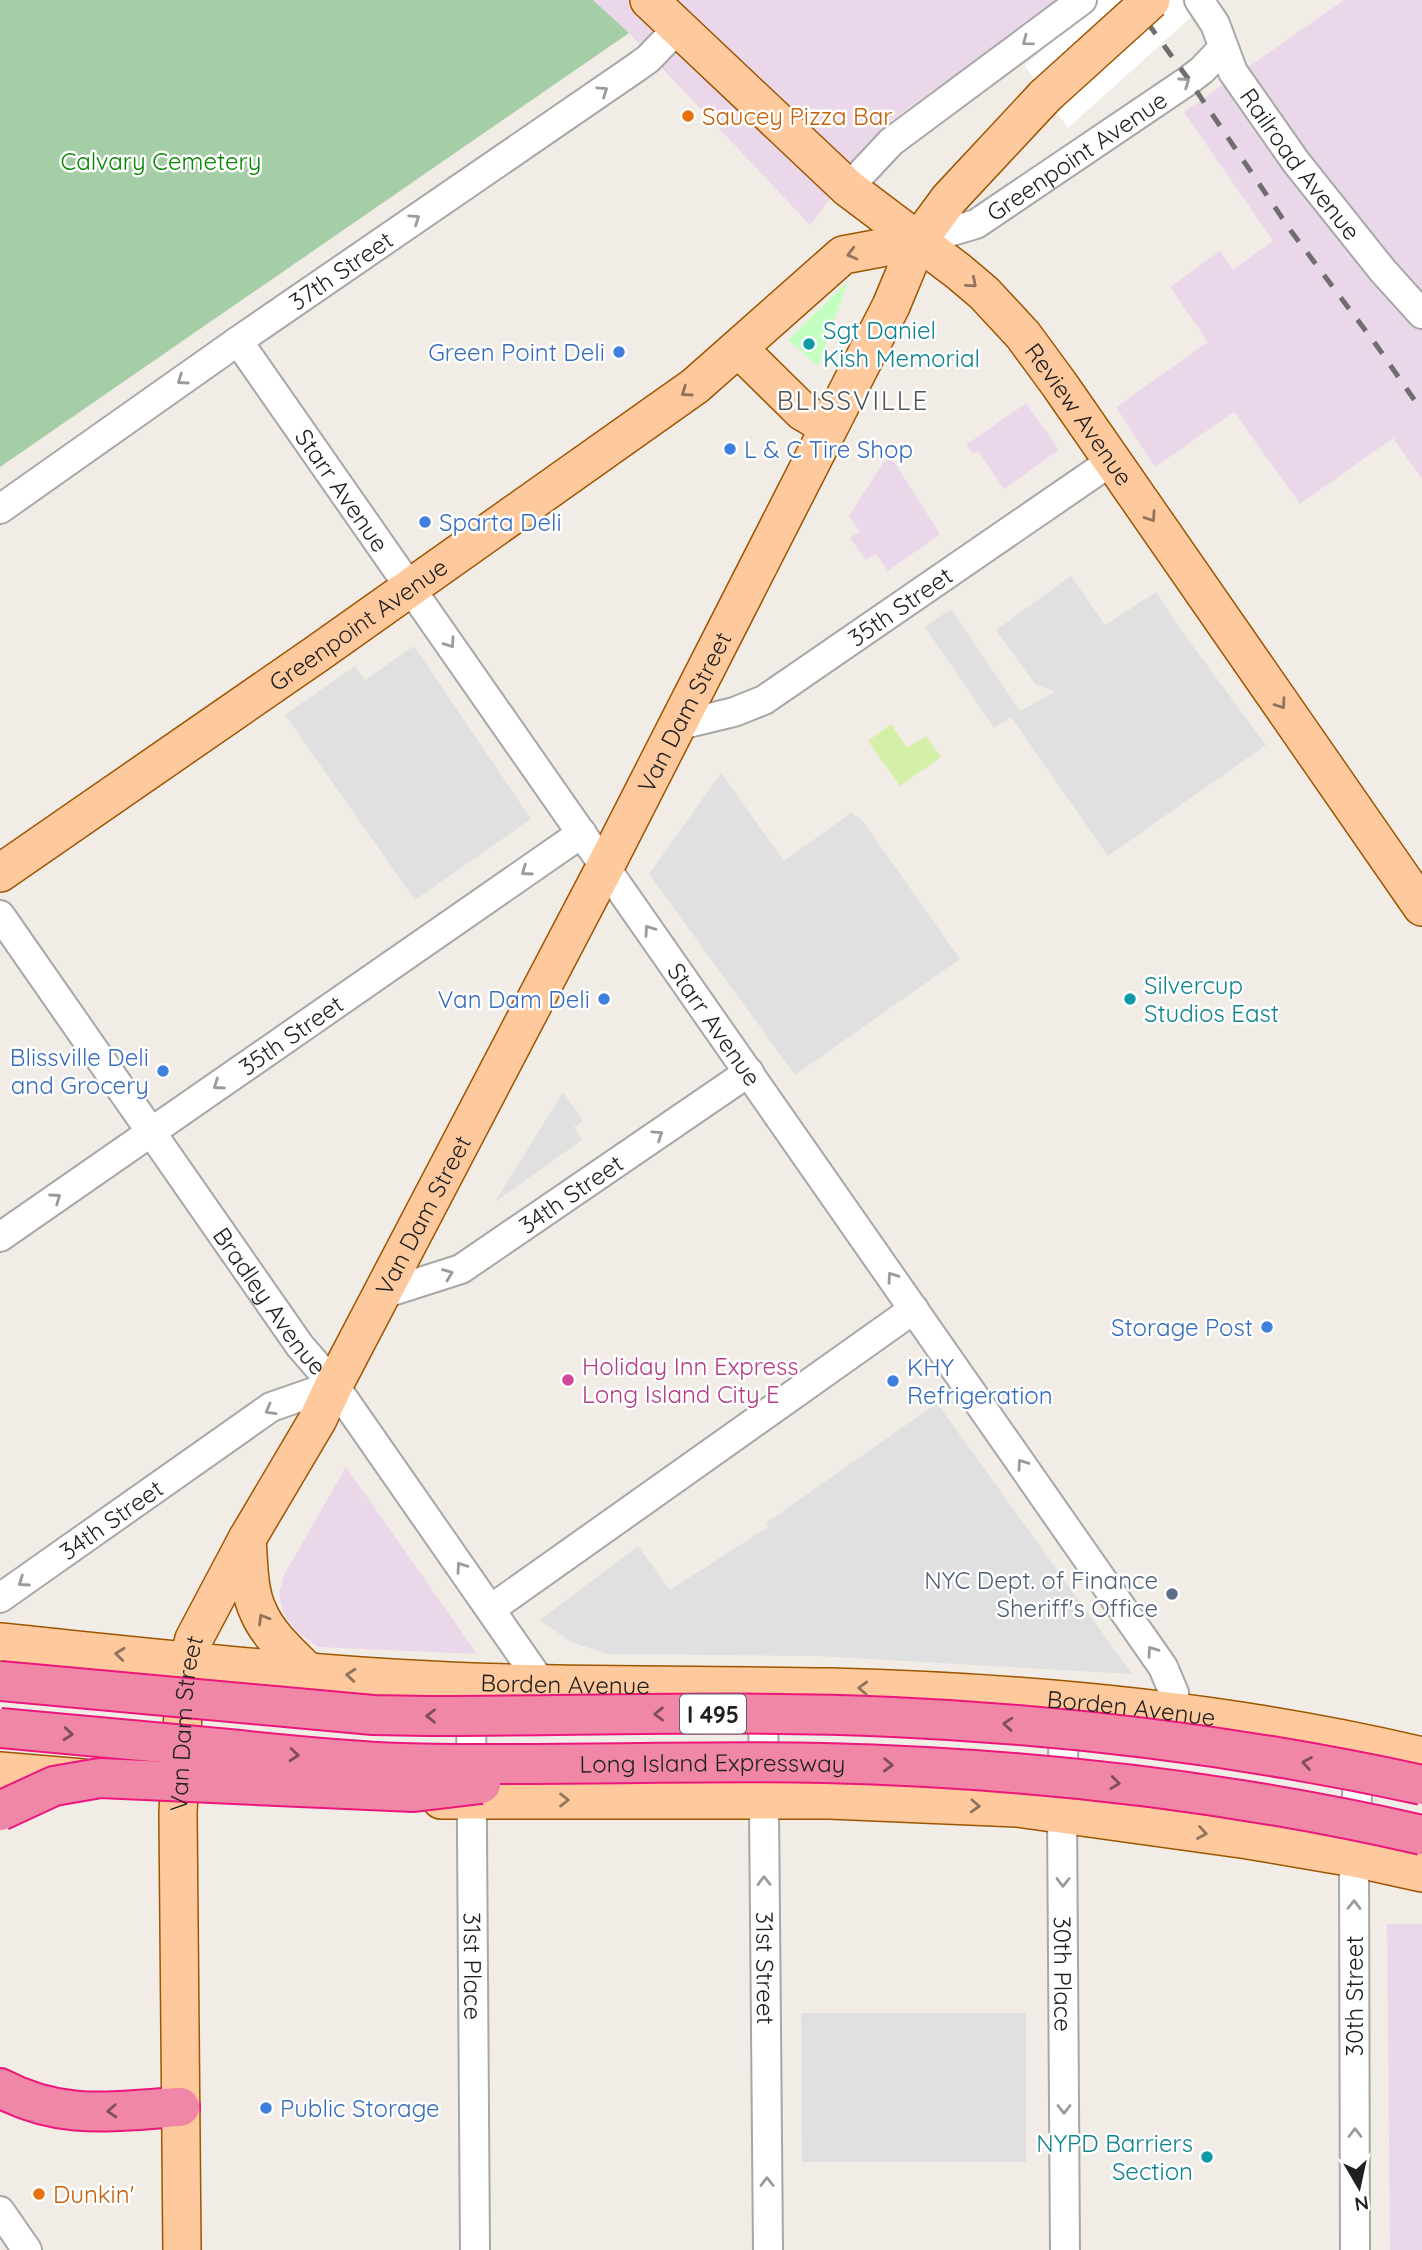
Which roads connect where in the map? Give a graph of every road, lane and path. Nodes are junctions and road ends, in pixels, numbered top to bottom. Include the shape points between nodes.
1 (649, 0) edge
2 (1082, 0) edge
3 (1151, 0) edge
4 (1199, 0) edge
5 (678, 28) junction
6 (1223, 48) junction
7 (848, 188) junction
8 (918, 241) junction
9 (1422, 314) edge
10 (238, 341) junction
11 (739, 349) junction
12 (829, 427) junction
13 (1113, 460) junction
14 (0, 509) edge
15 (411, 587) junction
16 (676, 726) junction
17 (582, 833) junction
18 (605, 867) junction
19 (0, 873) edge
20 (1422, 907) edge
21 (0, 915) edge
22 (749, 1072) junction
23 (151, 1131) junction
24 (0, 1237) edge
25 (383, 1294) junction
26 (914, 1309) junction
27 (334, 1385) junction
28 (247, 1539) junction
29 (0, 1598) edge
30 (491, 1609) junction
31 (0, 1642) edge
32 (188, 1661) junction
33 (307, 1671) junction
34 (0, 1681) edge
35 (471, 1682) junction
36 (542, 1684) junction
37 (763, 1687) junction
38 (1064, 1700) junction
39 (1175, 1713) junction
40 (0, 1728) edge
41 (1359, 1742) junction
42 (1422, 1756) edge
43 (673, 1762) junction
44 (0, 1771) edge
45 (179, 1785) junction
46 (1422, 1785) edge
47 (764, 1800) junction
48 (471, 1801) junction
49 (0, 1811) edge
50 (1062, 1813) junction
51 (1422, 1835) edge
52 (1354, 1858) junction
53 (1422, 1873) edge
54 (0, 2088) edge
55 (180, 2107) junction
56 (0, 2211) edge
57 (27, 2250) edge
58 (182, 2250) edge
59 (475, 2250) edge
60 (768, 2250) edge
61 (1065, 2250) edge
62 (1355, 2250) edge

1 - 5 main road, Review Avenue
2 -> 7 street via 891,142
3 - 8 main road, Greenpoint Avenue, bridge via 1045,96 949,199
4 - 6 street, Railroad Avenue via 1215,24
5 - 7 main road, Review Avenue
10 -> 5 street, 37th Street via 634,69
8 -> 6 street, Greenpoint Avenue via 976,224 1189,80
6 - 9 street, Railroad Avenue via 1233,72 1296,162
7 - 8 main road, Review Avenue
8 -> 11 main road, Greenpoint Avenue via 843,255
8 - 12 main road, Van Dam Street via 891,306
8 -> 13 main road, Review Avenue via 969,280 1023,335
10 -> 14 street, 37th Street
10 - 15 street, Starr Avenue
11 - 12 main road via 803,412
11 -> 15 main road, Greenpoint Avenue via 695,386
12 - 16 main road, Van Dam Street
13 - 16 street, 35th Street via 764,700
13 -> 20 main road, Review Avenue
15 -> 17 street, Starr Avenue
15 - 19 main road, Greenpoint Avenue
16 - 18 main road, Van Dam Street
17 - 18 street, Starr Avenue
17 -> 23 street, 35th Street
22 -> 18 street, Starr Avenue
18 - 25 main road, Van Dam Street
21 - 23 street, Bradley Avenue
25 -> 22 street, 34th Street via 461,1269
26 -> 22 street, Starr Avenue
24 -> 23 street, 35th Street
23 - 27 street, Bradley Avenue via 300,1346
25 - 27 main road, Van Dam Street
26 - 30 street
39 -> 26 street, Starr Avenue via 1174,1693 1163,1667
27 - 28 main road, Van Dam Street
27 -> 29 street, 34th Street via 271,1407
30 -> 27 street, Bradley Avenue
28 - 32 main road, Van Dam Street via 194,1639
33 -> 28 main road via 257,1610
30 - 36 street, Bradley Avenue
32 -> 31 main road, Borden Avenue
32 - 33 main road, Borden Avenue
32 - 45 main road, Van Dam Street
35 -> 33 main road, Borden Avenue
46 -> 34 highway, Long Island Expressway / I 495, bridge via 1204,1746 962,1721 772,1713 373,1714
35 - 36 main road, Borden Avenue
35 - 48 street, 31st Place
36 - 37 main road, Borden Avenue
38 -> 37 main road, Borden Avenue
37 - 47 street, 31st Street
38 - 39 main road, Borden Avenue
38 - 50 street, 30th Place
39 - 41 main road, Borden Avenue
40 -> 43 highway, Long Island Expressway / I 495, bridge via 397,1763
41 - 42 main road, Borden Avenue
41 - 52 street, 30th Street
43 - 49 highway, bridge via 414,1792 100,1778 54,1786
43 -> 51 highway, Long Island Expressway / I 495, bridge via 879,1765 1049,1775 1259,1803
44 - 45 main road
45 - 48 main road
45 - 55 main road, Van Dam Street
48 -> 47 main road
47 -> 50 main road via 907,1802
60 -> 47 street, 31st Street
48 - 59 street, 31st Place
50 -> 52 main road
50 -> 61 street, 30th Place
52 - 53 main road
62 -> 52 street, 30th Street
55 -> 54 highway via 67,2111
55 - 58 main road, Van Dam Street
56 - 57 street

